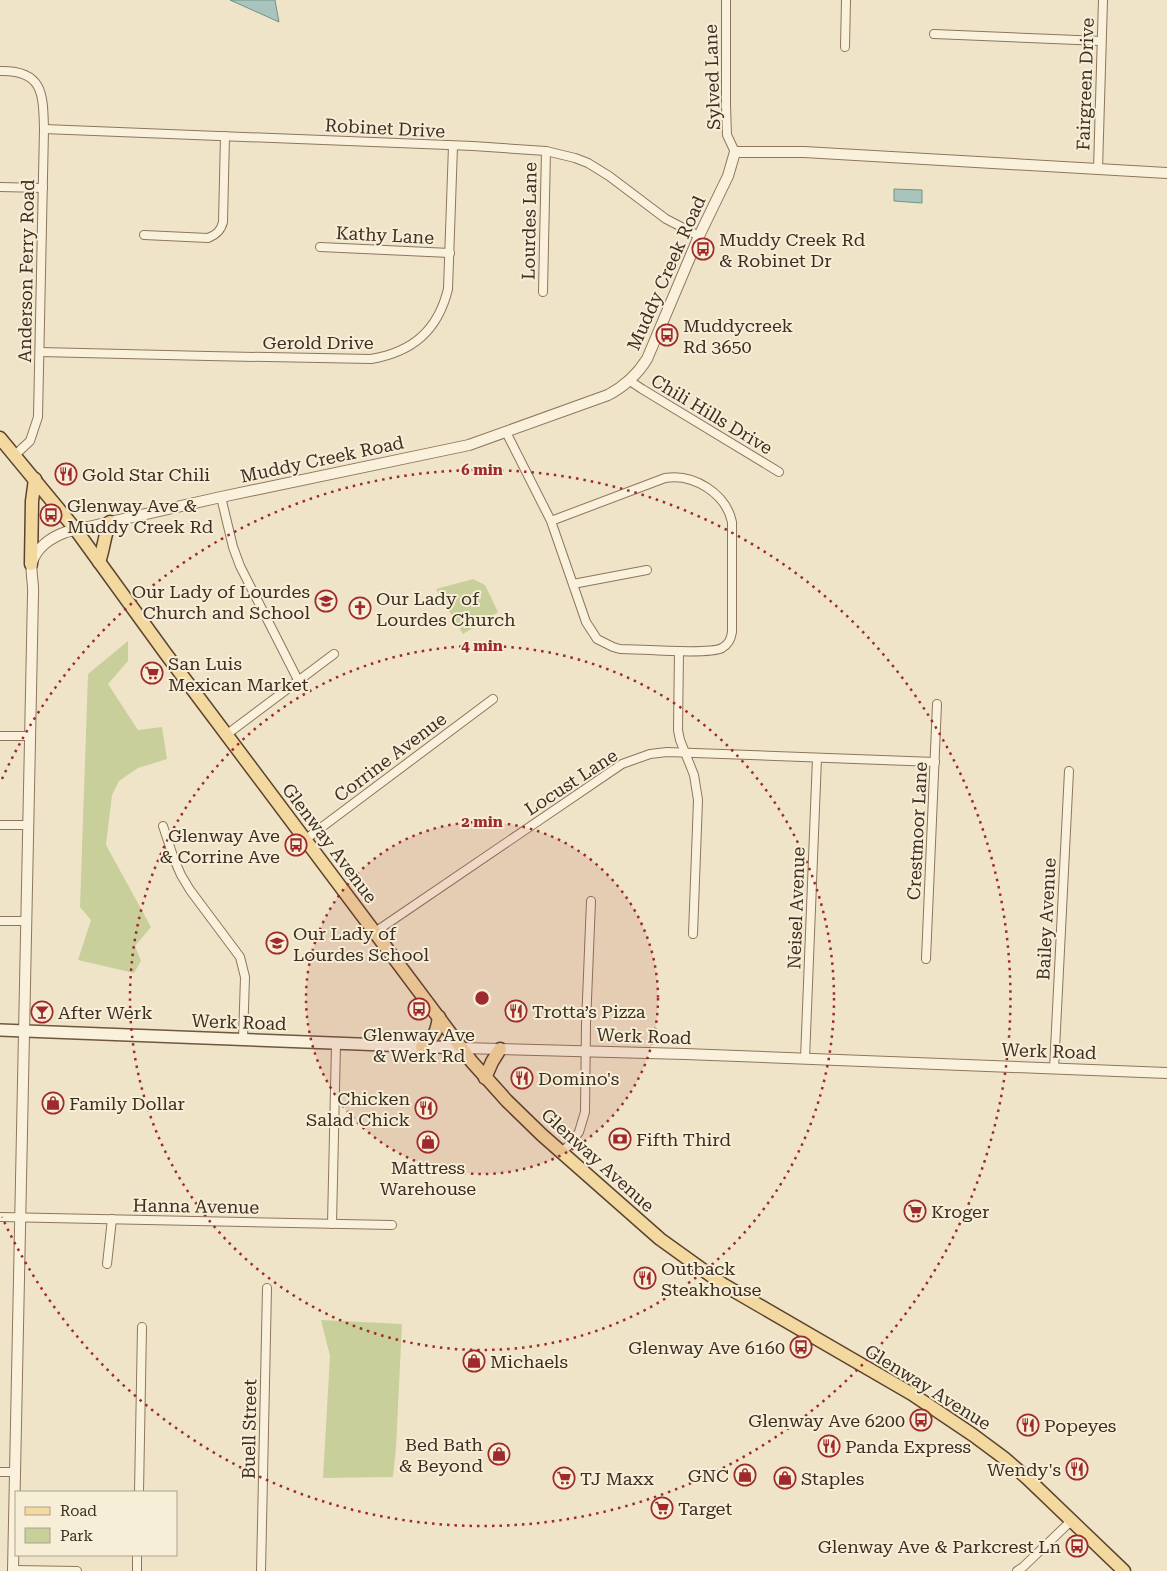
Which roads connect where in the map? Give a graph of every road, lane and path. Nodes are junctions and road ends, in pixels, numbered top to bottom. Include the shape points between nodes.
1 (726, 0) edge
2 (846, 0) edge
3 (1103, 0) edge
4 (934, 34) dead end
5 (1101, 41) junction
6 (845, 47) dead end
7 (0, 71) edge
8 (44, 129) junction
9 (225, 136) junction
10 (453, 146) junction
11 (546, 151) junction
12 (735, 152) junction
13 (1098, 169) junction
14 (1167, 173) edge
15 (0, 187) edge
16 (43, 188) junction
17 (144, 235) dead end
18 (699, 236) junction
19 (320, 247) dead end
20 (450, 253) junction
21 (543, 292) dead end
22 (40, 352) junction
23 (630, 381) junction
24 (506, 432) junction
25 (0, 438) edge
26 (15, 455) junction
27 (779, 472) dead end
28 (34, 479) junction
29 (221, 497) junction
30 (551, 521) junction
31 (110, 522) junction
32 (76, 530) junction
33 (99, 562) junction
34 (31, 564) junction
35 (647, 570) dead end
36 (573, 584) junction
37 (679, 651) junction
38 (334, 654) dead end
39 (298, 680) junction
40 (493, 699) dead end
41 (937, 704) dead end
42 (226, 735) junction
43 (0, 736) edge
44 (31, 736) junction
45 (686, 753) junction
46 (817, 758) junction
47 (935, 762) junction
48 (1069, 771) dead end
49 (0, 825) edge
50 (29, 825) junction
51 (163, 826) dead end
52 (306, 839) junction
53 (591, 901) dead end
54 (0, 921) edge
55 (27, 921) junction
56 (375, 932) junction
57 (693, 934) dead end
58 (926, 959) dead end
59 (439, 1018) junction
60 (0, 1030) edge
61 (24, 1031) junction
62 (243, 1039) junction
63 (336, 1044) junction
64 (422, 1048) junction
65 (462, 1048) junction
66 (500, 1049) junction
67 (586, 1051) junction
68 (805, 1059) junction
69 (1054, 1069) junction
70 (1167, 1073) edge
71 (485, 1078) junction
72 (561, 1152) junction
73 (0, 1217) edge
74 (20, 1217) junction
75 (112, 1219) junction
76 (332, 1224) junction
77 (392, 1225) dead end
78 (107, 1264) dead end
79 (267, 1288) dead end
80 (142, 1327) dead end
81 (0, 1472) edge
82 (15, 1472) junction
83 (139, 1491) edge
84 (1071, 1521) junction
85 (137, 1556) edge
86 (13, 1570) edge
87 (77, 1571) edge
88 (137, 1571) edge
89 (261, 1571) edge
90 (1017, 1571) edge
91 (1124, 1571) edge

1 - 12 street, Sylved Lane via 727,135
2 - 6 street
3 - 5 street, Fairgreen Drive
4 - 5 street
5 - 13 street, Fairgreen Drive
7 - 8 street, Anderson Ferry Road via 12,71 35,82 41,90
8 - 9 street, Robinet Drive
8 - 16 street, Anderson Ferry Road
9 - 10 street, Robinet Drive
9 - 17 street via 223,222 220,231 208,238
10 - 11 street, Robinet Drive
10 - 20 street, Gerold Drive
11 - 18 street, Robinet Drive via 594,166 666,219
11 - 21 street, Lourdes Lane
12 - 13 street via 804,152
12 - 18 street, Muddy Creek Road via 728,176
13 - 14 street
15 - 16 street
16 - 22 street, Anderson Ferry Road
18 - 23 street, Muddy Creek Road via 647,359
19 - 20 street, Kathy Lane
20 - 22 street, Gerold Drive via 448,289 439,314 417,341 385,356 371,359
22 - 26 street, Anderson Ferry Road via 36,423 30,441
23 - 24 street, Muddy Creek Road via 608,394
23 - 27 street, Chili Hills Drive
24 - 29 street, Muddy Creek Road via 469,445
24 - 30 street
25 - 26 main road, Glenway Avenue
26 - 28 main road, Glenway Avenue
28 - 32 main road, Glenway Avenue
28 - 34 main road
29 - 31 street, Muddy Creek Road
29 - 39 street via 240,566
30 - 36 street
30 - 37 street via 672,477 697,483 721,499 732,522 731,638 726,645 715,650
31 - 32 street, Muddy Creek Road
31 - 33 main road
32 - 33 main road, Glenway Avenue
32 - 34 street, Muddy Creek Road via 49,540
33 - 42 main road, Glenway Avenue
34 - 44 street via 34,582
35 - 36 street
36 - 37 street via 586,622 603,643 620,649
37 - 45 street via 678,730
38 - 39 street
39 - 42 street
40 - 52 street, Corrine Avenue
41 - 47 street, Crestmoor Lane
42 - 52 main road, Glenway Avenue
43 - 44 street
44 - 50 street
45 - 46 street, Locust Lane
45 - 56 street, Locust Lane via 650,754 622,764
45 - 57 street via 698,800
46 - 47 street, Locust Lane
46 - 68 street, Neisel Avenue
47 - 58 street, Crestmoor Lane
48 - 69 street, Bailey Avenue
49 - 50 street
50 - 55 street
51 - 62 street via 181,875 240,957 245,977
52 - 56 main road, Glenway Avenue
53 - 67 street
54 - 55 street
55 - 61 street
56 - 59 main road, Glenway Avenue
59 - 64 main road via 436,1034
59 - 65 main road, Glenway Avenue
60 - 61 main road, Werk Road
61 - 62 main road, Werk Road
61 - 74 street
62 - 63 main road, Werk Road
63 - 64 main road, Werk Road
63 - 76 street
64 - 65 main road, Werk Road
65 - 66 street, Werk Road
65 - 71 main road, Glenway Avenue
66 - 67 street, Werk Road
66 - 71 main road
67 - 68 street, Werk Road
67 - 72 street via 585,1118 579,1132
68 - 69 street, Werk Road
69 - 70 street, Werk Road
71 - 72 main road, Glenway Avenue
72 - 84 main road, Glenway Avenue via 690,1262 912,1394 974,1435 1014,1467
73 - 74 street, Hanna Avenue
74 - 75 street, Hanna Avenue
74 - 82 street
75 - 76 street, Hanna Avenue
75 - 78 street
76 - 77 street, Hanna Avenue
79 - 89 street, Buell Street
80 - 83 street
81 - 82 street
82 - 86 street
84 - 90 street
84 - 91 main road, Glenway Avenue
85 - 88 street
86 - 87 street

